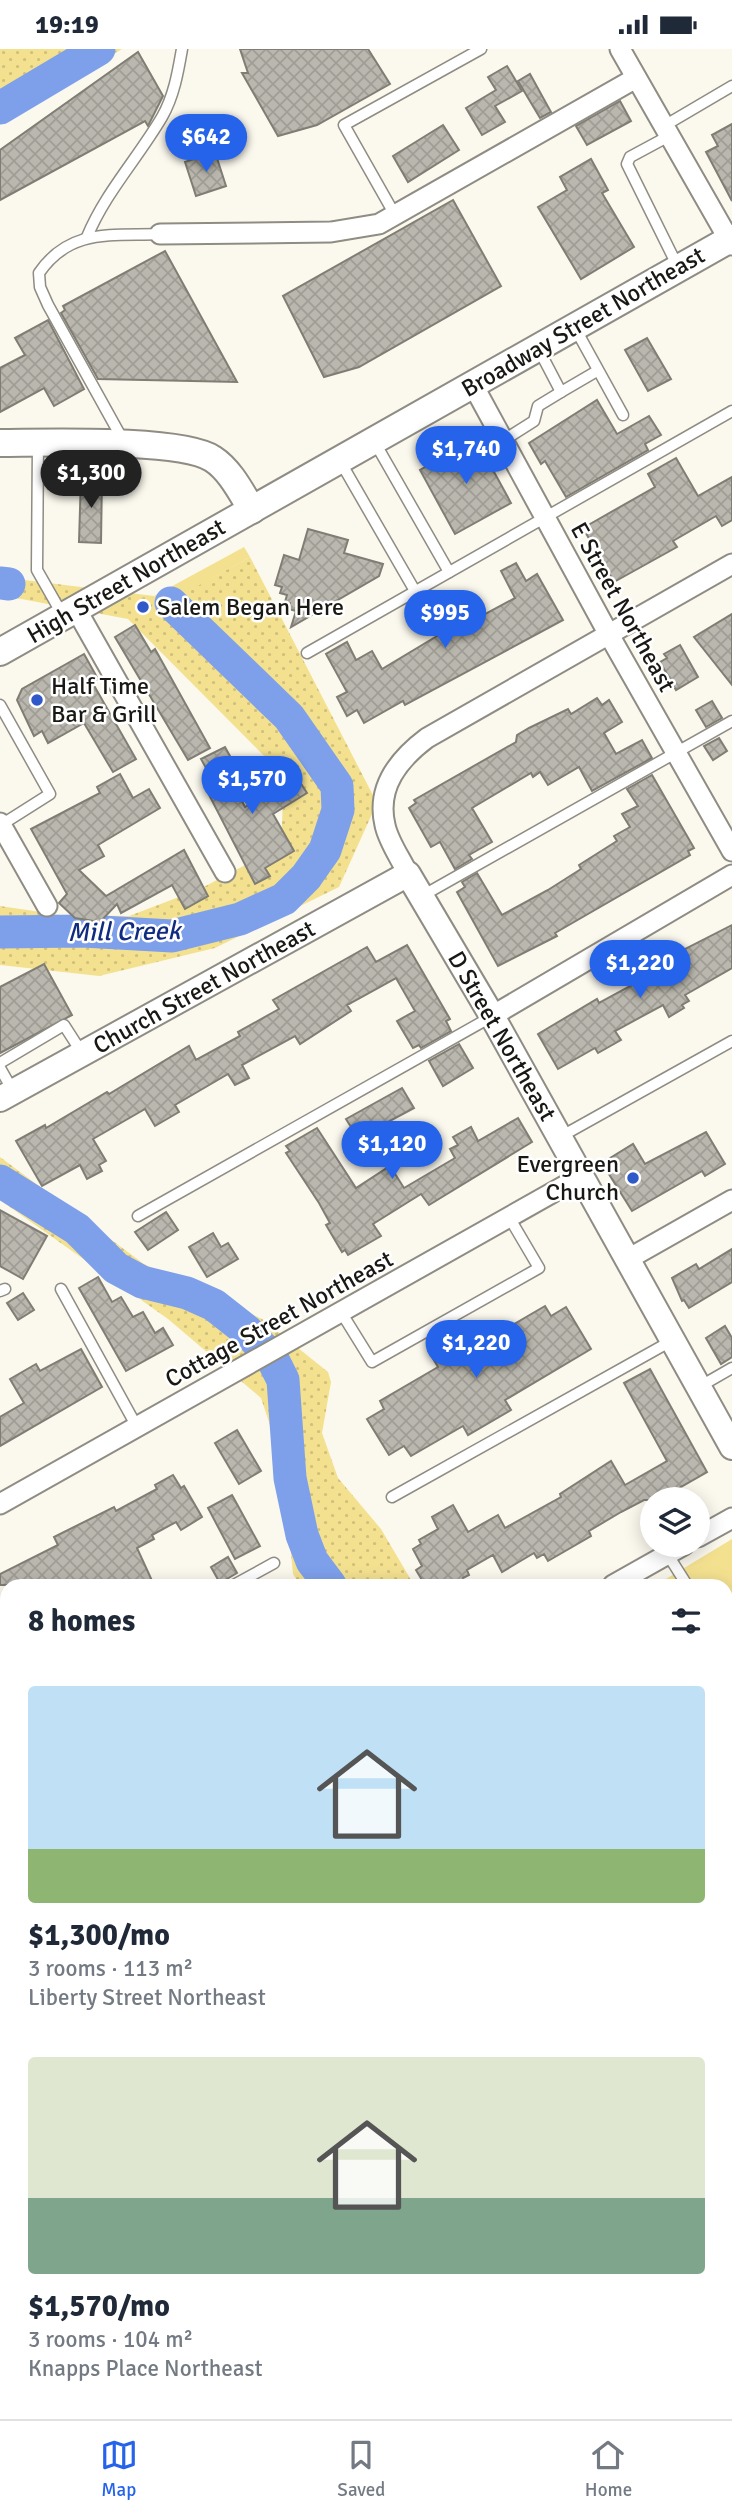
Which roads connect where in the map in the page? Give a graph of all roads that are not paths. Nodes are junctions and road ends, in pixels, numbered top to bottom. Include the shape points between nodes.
1 (181, 49) edge
2 (481, 49) edge
3 (620, 49) edge
4 (636, 78) junction
5 (732, 86) edge
6 (667, 131) junction
7 (395, 215) junction
8 (160, 234) joint
9 (87, 237) junction
10 (731, 241) edge
11 (678, 268) junction
12 (574, 328) junction
13 (537, 348) junction
14 (597, 371) junction
15 (473, 385) junction
16 (561, 391) junction
17 (732, 411) edge
18 (624, 415) dead end
19 (504, 440) junction
20 (374, 441) junction
21 (0, 443) edge
22 (38, 443) junction
23 (125, 445) junction
24 (339, 460) junction
25 (252, 510) junction
26 (545, 517) junction
27 (732, 564) edge
28 (449, 572) junction
29 (415, 591) junction
30 (70, 613) junction
31 (608, 633) junction
32 (0, 652) edge
33 (307, 653) dead end
34 (0, 705) edge
35 (732, 721) edge
36 (676, 753) junction
37 (1, 824) edge
38 (732, 851) edge
39 (225, 872) dead end
40 (408, 874) junction
41 (732, 875) edge
42 (421, 897) junction
43 (47, 906) dead end
44 (492, 1016) junction
45 (732, 1041) edge
46 (83, 1054) junction
47 (0, 1065) edge
48 (7, 1096) edge
49 (560, 1137) junction
50 (582, 1176) junction
51 (732, 1200) edge
52 (138, 1216) dead end
53 (509, 1217) junction
54 (628, 1259) junction
55 (61, 1289) dead end
56 (341, 1312) junction
57 (673, 1340) junction
58 (732, 1368) edge
59 (699, 1387) junction
60 (137, 1427) junction
61 (732, 1447) edge
62 (392, 1497) dead end
63 (0, 1504) edge
64 (732, 1518) edge
65 (710, 1530) edge
66 (663, 1557) edge
67 (678, 1557) edge
68 (274, 1563) dead end
69 (245, 1579) edge
70 (624, 1579) edge
71 (685, 1579) edge

1 - 9 lane via 177,78 163,116 96,213
2 - 7 lane via 344,125
3 - 4 street
4 - 6 street
4 - 7 street
5 - 6 lane
6 - 10 street
6 - 11 lane via 627,164
7 - 8 street via 370,226 331,232
8 - 9 lane
9 - 23 lane via 63,246 49,260 39,273 40,287
10 - 11 main road, Broadway Street Northeast
11 - 12 main road, Broadway Street Northeast
12 - 13 main road, Broadway Street Northeast
12 - 14 lane
13 - 15 main road, Broadway Street Northeast
13 - 16 lane
14 - 16 lane
14 - 18 lane
15 - 19 street, E Street Northeast
15 - 20 main road, Broadway Street Northeast
16 - 19 lane via 538,406 534,421
17 - 26 lane
19 - 26 street, E Street Northeast
20 - 24 main road, Broadway Street Northeast
20 - 28 lane
21 - 22 main road
22 - 23 main road
22 - 30 lane via 37,570
23 - 25 main road via 200,452 226,471
24 - 25 main road, Broadway Street Northeast
24 - 29 lane
25 - 30 main road, High Street Northeast
26 - 28 lane
26 - 31 street, E Street Northeast
27 - 31 street, D Street Northeast
28 - 29 lane
29 - 33 lane
30 - 32 main road, High Street Northeast
30 - 39 street
31 - 36 street, E Street Northeast
31 - 40 street, D Street Northeast via 407,753 393,770 384,797 385,826
34 - 37 lane via 50,794
35 - 36 lane
36 - 38 street, E Street Northeast
36 - 42 lane
37 - 43 street
40 - 42 street, D Street Northeast
40 - 46 street, Church Street Northeast
41 - 44 street
42 - 44 street, D Street Northeast
44 - 49 street, D Street Northeast
44 - 52 lane
45 - 49 lane
46 - 47 lane via 64,1025
46 - 48 street, Church Street Northeast
47 - 48 lane
49 - 50 street, D Street Northeast
50 - 53 street, Cottage Street Northeast
50 - 54 street, D Street Northeast
51 - 54 street
53 - 56 street, Cottage Street Northeast
53 - 56 lane via 539,1268 515,1282 372,1362
54 - 57 street, D Street Northeast
55 - 60 lane
56 - 60 street, Cottage Street Northeast
57 - 59 street, D Street Northeast
57 - 62 lane
58 - 59 lane
59 - 61 street, D Street Northeast
60 - 63 street, Cottage Street Northeast
64 - 65 street
66 - 70 street
67 - 71 lane
68 - 69 lane

